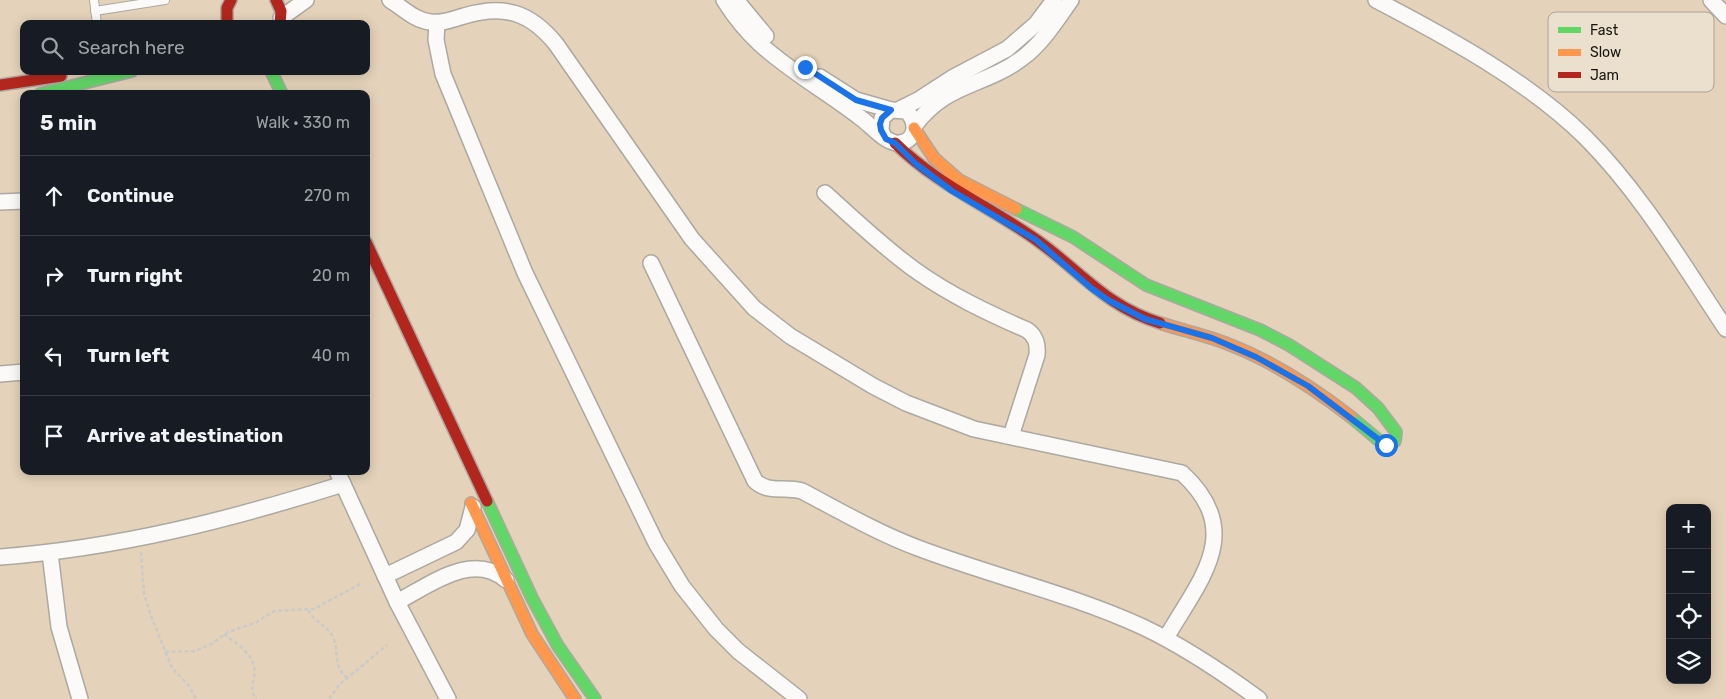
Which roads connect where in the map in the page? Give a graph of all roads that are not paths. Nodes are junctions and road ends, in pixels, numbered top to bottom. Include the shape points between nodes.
1 (94, 0) edge
2 (165, 0) edge
3 (231, 0) edge
4 (276, 0) edge
5 (306, 0) edge
6 (390, 0) edge
7 (724, 0) edge
8 (736, 0) edge
9 (1054, 0) edge
10 (1071, 0) edge
11 (1376, 0) edge
12 (1711, 0) edge
13 (96, 12) junction
14 (1726, 16) edge
15 (97, 20) edge
16 (227, 20) edge
17 (281, 20) edge
18 (282, 20) edge
19 (437, 23) junction
20 (59, 75) edge
21 (118, 75) edge
22 (273, 75) edge
23 (0, 85) edge
24 (61, 90) edge
25 (280, 90) edge
26 (896, 109) junction
27 (915, 126) junction
28 (889, 139) junction
29 (824, 193) dead end
30 (20, 201) edge
31 (0, 202) edge
32 (370, 251) edge
33 (651, 263) dead end
34 (1726, 329) edge
35 (20, 372) edge
36 (0, 374) edge
37 (1010, 436) junction
38 (340, 478) edge
39 (465, 490) dead end
40 (473, 507) junction
41 (50, 553) junction
42 (0, 557) edge
43 (385, 576) junction
44 (508, 582) junction
45 (397, 602) junction
46 (1166, 638) junction
47 (80, 699) edge
48 (448, 699) edge
49 (575, 699) edge
50 (595, 699) edge
51 (799, 699) edge
52 (1259, 699) edge

1 - 13 lane
2 - 13 lane
3 - 16 street
4 - 17 street
5 - 18 street
6 - 19 street via 415,18
7 - 28 street via 743,26 775,57
8 - 26 street via 772,42 805,67 856,100
9 - 26 street via 1036,24 1007,50
10 - 27 street via 1041,40 1022,58 950,92 929,108
11 - 34 street via 1478,58 1584,136 1653,219
12 - 14 street
13 - 15 lane
19 - 37 street via 496,11 512,12 536,23 556,44 692,239 754,308 817,354 873,386 974,429
19 - 51 street via 442,74 525,272 656,543 704,616 738,651
20 - 23 street
21 - 24 street
22 - 25 street
26 - 27 street via 910,114
26 - 28 street via 882,118 881,130
27 - 28 street via 910,138 901,143
27 - 28 street via 940,164 968,186 1073,237 1141,282 1260,330 1337,375 1378,408 1396,432 1395,441 1389,445 1382,443 1315,391 1256,357 1212,338 1145,319 1108,300 1036,240 952,191
29 - 37 street via 916,270 971,304 1034,336 1037,354
30 - 31 street
32 - 50 street via 536,606 558,646
33 - 46 street via 755,481 760,485 771,490 789,488 802,491 871,528 917,548 1101,611
35 - 36 street
37 - 46 street via 1182,473 1204,496 1214,524 1212,554
38 - 41 street via 219,521
38 - 43 street
39 - 40 street
40 - 43 street via 467,530 456,542
40 - 44 street
41 - 42 street
41 - 47 street via 59,627
43 - 45 street
44 - 45 street via 492,571 464,568
44 - 49 street via 532,634
45 - 48 street
46 - 52 street via 1217,668

